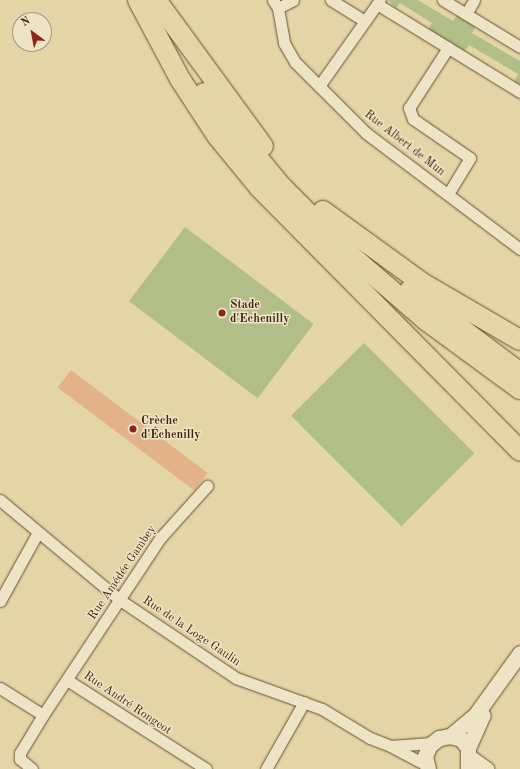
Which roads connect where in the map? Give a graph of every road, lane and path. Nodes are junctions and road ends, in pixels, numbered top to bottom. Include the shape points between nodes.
1 (293, 0) edge
2 (331, 0) edge
3 (442, 0) edge
4 (474, 0) edge
5 (145, 2) edge
6 (378, 2) edge
7 (276, 4) edge
8 (466, 14) junction
9 (365, 22) junction
10 (520, 47) edge
11 (448, 48) junction
12 (319, 86) junction
13 (520, 92) edge
14 (448, 194) junction
15 (323, 211) junction
16 (520, 249) edge
17 (520, 340) edge
18 (520, 373) edge
19 (520, 389) edge
20 (520, 450) edge
21 (207, 486) dead end
22 (0, 500) edge
23 (37, 534) junction
24 (120, 600) junction
25 (0, 601) edge
26 (520, 653) edge
27 (520, 662) edge
28 (67, 680) junction
29 (0, 688) edge
30 (304, 702) junction
31 (43, 715) junction
32 (450, 736) junction
33 (431, 743) junction
34 (391, 746) junction
35 (469, 758) edge
36 (427, 767) edge
37 (32, 769) edge
38 (206, 769) edge
39 (266, 769) edge
40 (486, 769) edge

1 - 7 street
2 - 9 street
3 - 8 street
4 - 8 street
5 - 15 highway via 284,173
5 - 19 highway via 220,115 314,220 427,321
5 - 20 highway via 180,79 218,136 259,187
6 - 9 street
6 - 11 street
7 - 12 street, Rue Albert de Mun via 284,43 295,62
8 - 10 street
9 - 12 street
11 - 13 street
11 - 14 street via 409,108 413,119 470,158
12 - 14 street, Rue Albert de Mun via 366,133
14 - 16 street, Rue Albert de Mun
15 - 17 highway via 422,283
15 - 18 highway via 397,280
21 - 24 street, Rue Amédée Gambey via 160,537
22 - 23 street, Rue de la Loge Gaulin
23 - 24 street, Rue de la Loge Gaulin
23 - 25 street
24 - 28 street, Rue Amédée Gambey
24 - 30 street, Rue de la Loge Gaulin via 236,678
26 - 32 street via 476,714
27 - 35 street via 488,707 470,738
28 - 31 street, Rue André Rongeot
28 - 38 street, Rue André Rongeot
29 - 31 street
30 - 34 street, Rue de la Loge Gaulin via 370,738
30 - 39 street
31 - 37 street, Rue André Rongeot via 20,753 20,759
32 - 33 street
32 - 35 street via 461,739
33 - 34 street, Rue de la Loge Gaulin
33 - 36 street via 425,756
34 - 36 street, Rue de la Loge Gaulin
35 - 40 street

